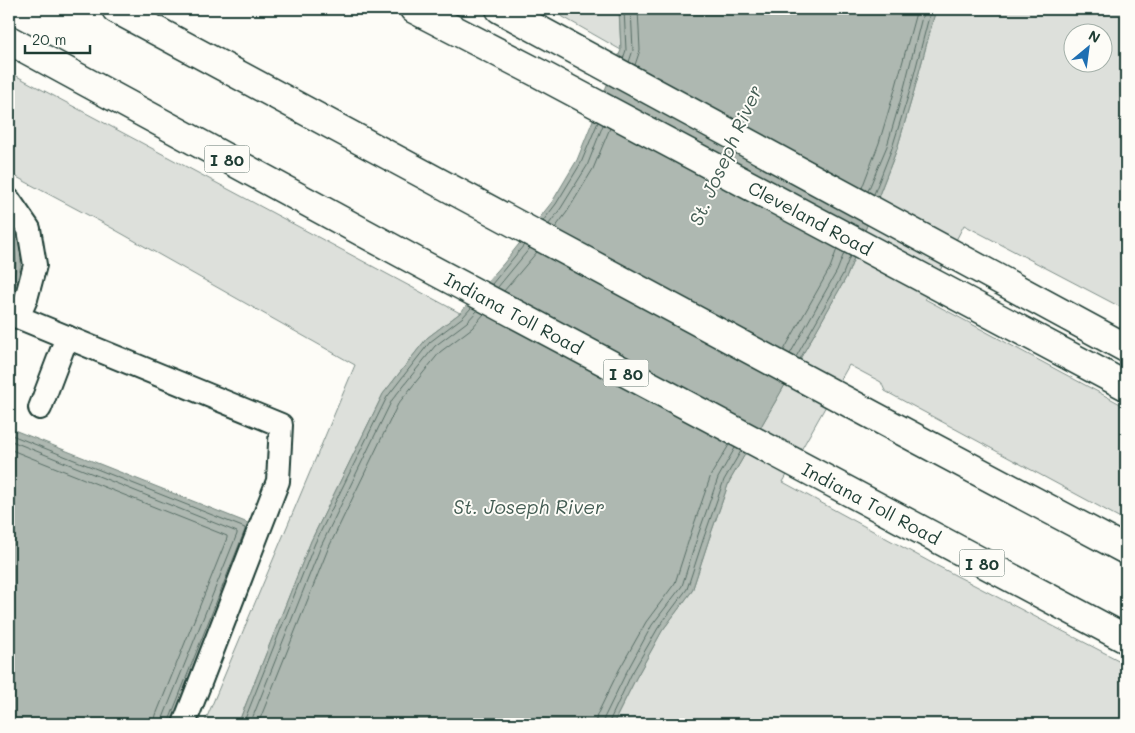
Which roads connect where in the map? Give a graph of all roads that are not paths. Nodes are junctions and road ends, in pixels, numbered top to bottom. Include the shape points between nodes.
1 (116, 9) edge
2 (414, 9) edge
3 (500, 9) edge
4 (9, 40) edge
5 (9, 200) edge
6 (68, 337) junction
7 (1126, 348) edge
8 (1126, 386) edge
9 (40, 408) dead end
10 (1126, 550) edge
11 (1126, 639) edge
12 (184, 724) edge

1 - 10 main road
2 - 8 main road, Cleveland Road
3 - 7 main road, Cleveland Road
4 - 11 main road, Indiana Toll Road / I 80
5 - 6 lane via 29,229 35,264 18,317
6 - 9 lane
6 - 12 lane via 281,425 278,481

